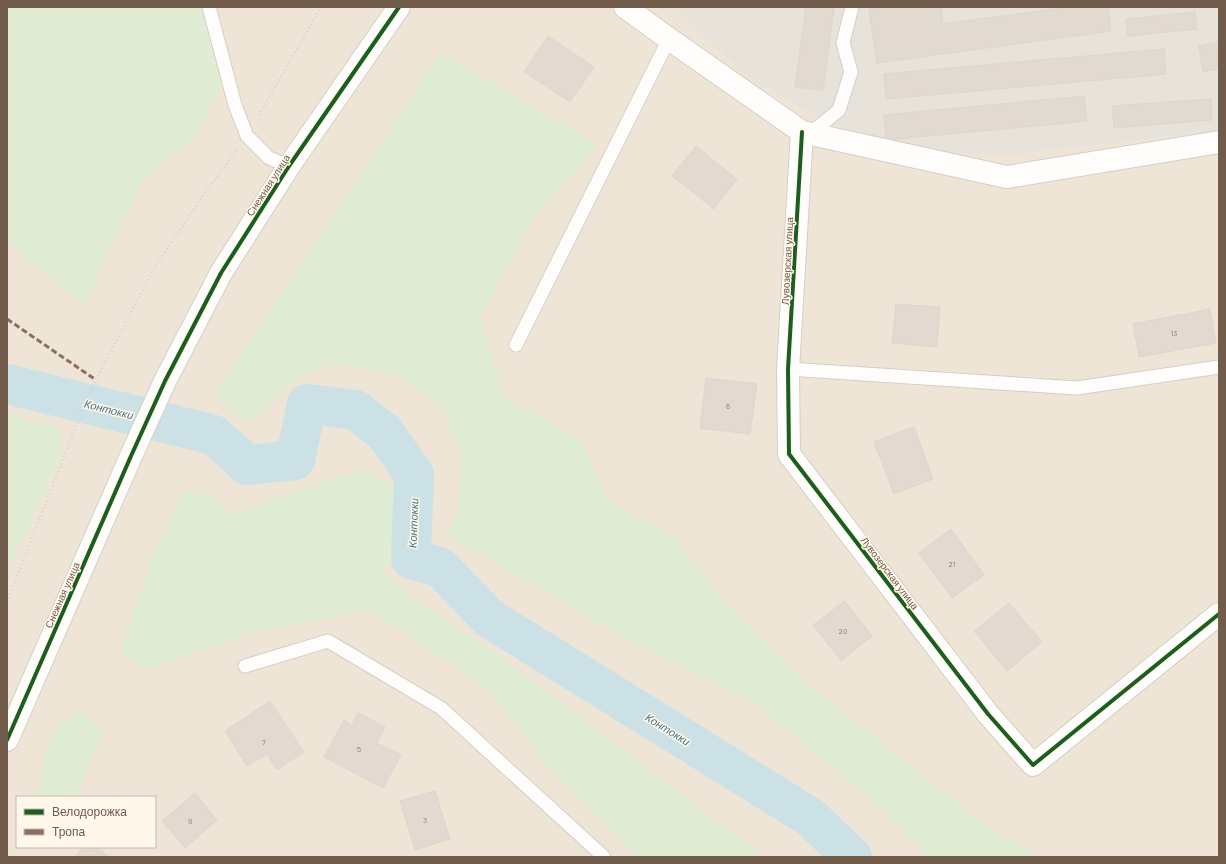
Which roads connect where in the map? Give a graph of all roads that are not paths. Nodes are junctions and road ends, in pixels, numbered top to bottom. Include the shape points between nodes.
1 (209, 7) edge
2 (399, 7) edge
3 (625, 7) edge
4 (852, 7) edge
5 (669, 39) junction
6 (806, 132) junction
7 (1219, 142) edge
8 (289, 166) junction
9 (516, 345) dead end
10 (1219, 367) edge
11 (788, 369) junction
12 (1219, 614) edge
13 (245, 666) dead end
14 (7, 740) edge
15 (604, 857) edge

1 - 8 lane via 235,105 246,136 268,158
2 - 8 street, Снежная улица
3 - 5 street
4 - 6 lane via 843,43 851,72 839,110
5 - 6 street
5 - 9 lane
6 - 7 street via 1007,177
6 - 11 street, Лувозерская улица
8 - 14 street, Снежная улица via 221,273 165,381
10 - 11 lane via 1077,388
11 - 12 street, Лувозерская улица via 789,454 988,714 1033,765
13 - 15 lane via 328,641 441,708

